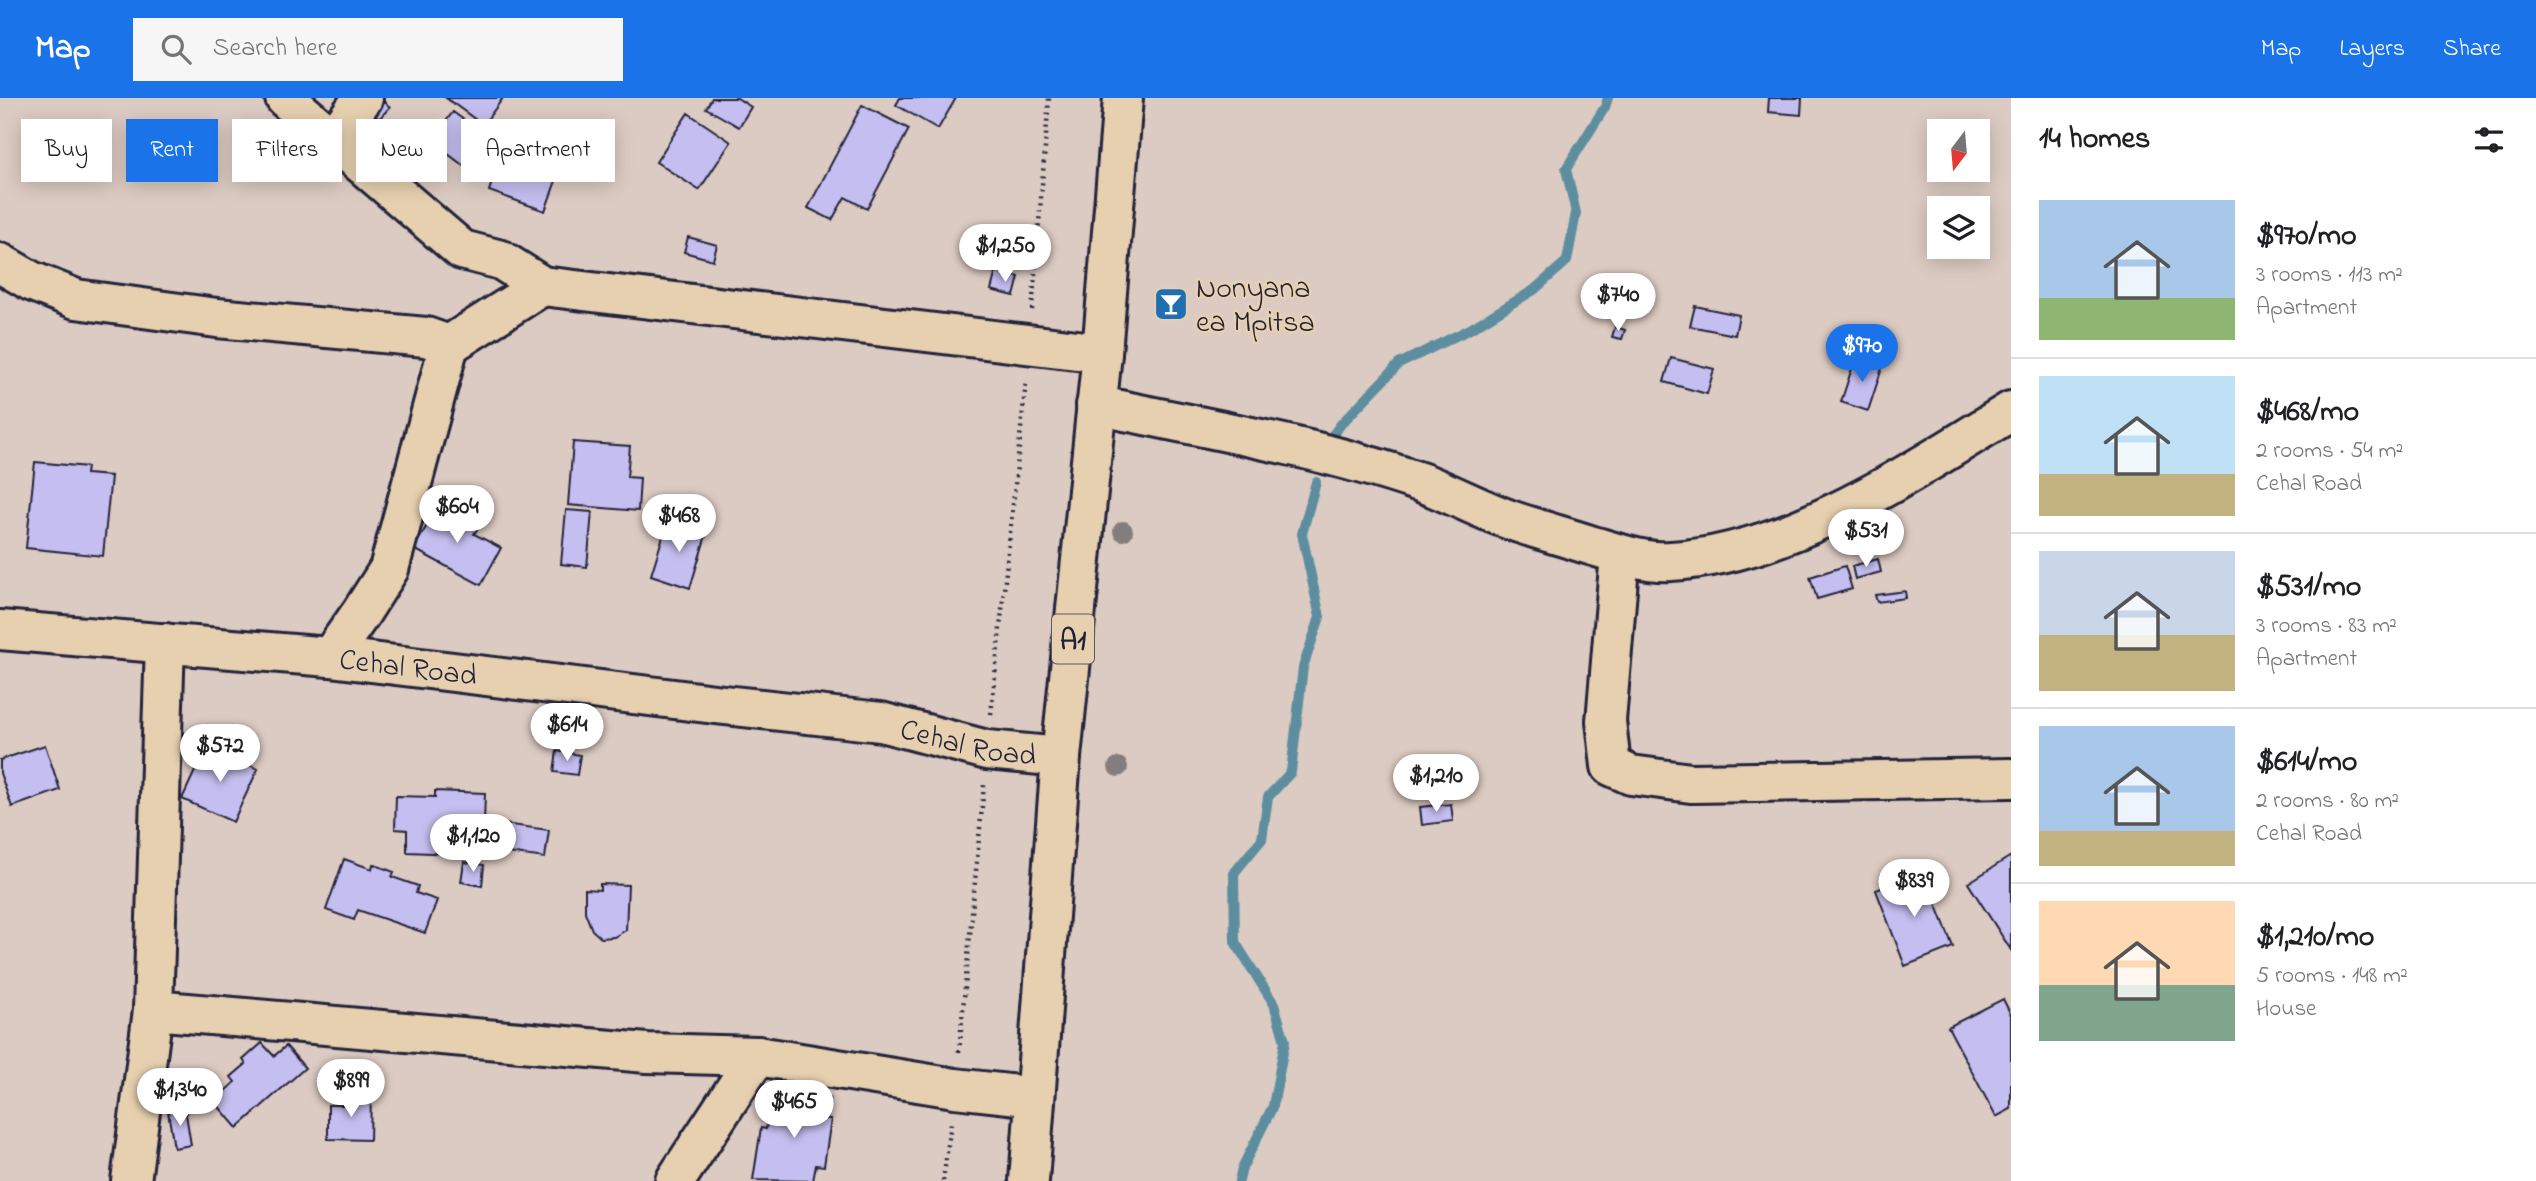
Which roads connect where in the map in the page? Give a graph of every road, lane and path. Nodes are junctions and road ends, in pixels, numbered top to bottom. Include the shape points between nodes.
1 (285, 98) edge
2 (363, 98) edge
3 (1049, 98) edge
4 (1122, 98) edge
5 (309, 119) edge
6 (342, 127) edge
7 (342, 148) edge
8 (0, 262) edge
9 (542, 286) junction
10 (1030, 343) junction
11 (449, 345) junction
12 (1102, 353) junction
13 (1096, 405) junction
14 (2011, 411) edge
15 (1620, 554) junction
16 (0, 631) edge
17 (164, 643) junction
18 (330, 657) junction
19 (987, 750) junction
20 (1061, 757) junction
21 (2011, 778) edge
22 (153, 1010) junction
23 (757, 1056) junction
24 (955, 1088) junction
25 (1035, 1097) junction
26 (131, 1181) edge
27 (675, 1181) edge
28 (943, 1181) edge
29 (1029, 1181) edge

1 - 5 street
2 - 6 street
3 - 10 path
4 - 12 street, A1
7 - 9 street via 462,250 501,260
8 - 11 street via 31,281 76,299 217,318 426,337
9 - 10 street
9 - 11 street
10 - 12 street
10 - 19 path
11 - 18 street via 389,569
12 - 13 street, A1
13 - 15 street via 1290,445 1420,483 1511,520
13 - 20 street, A1
14 - 15 street via 1885,488 1757,546 1668,562
15 - 21 street via 1606,721 1611,766 1631,775 1691,783
16 - 17 street, Cehal Road
17 - 18 street, Cehal Road
17 - 22 street
18 - 19 street, Cehal Road via 881,722
19 - 20 street, Cehal Road
19 - 24 path
20 - 25 street, A1
22 - 23 street via 647,1053
22 - 26 street
23 - 24 street
23 - 27 street
24 - 25 street
24 - 28 path
25 - 29 street, A1

